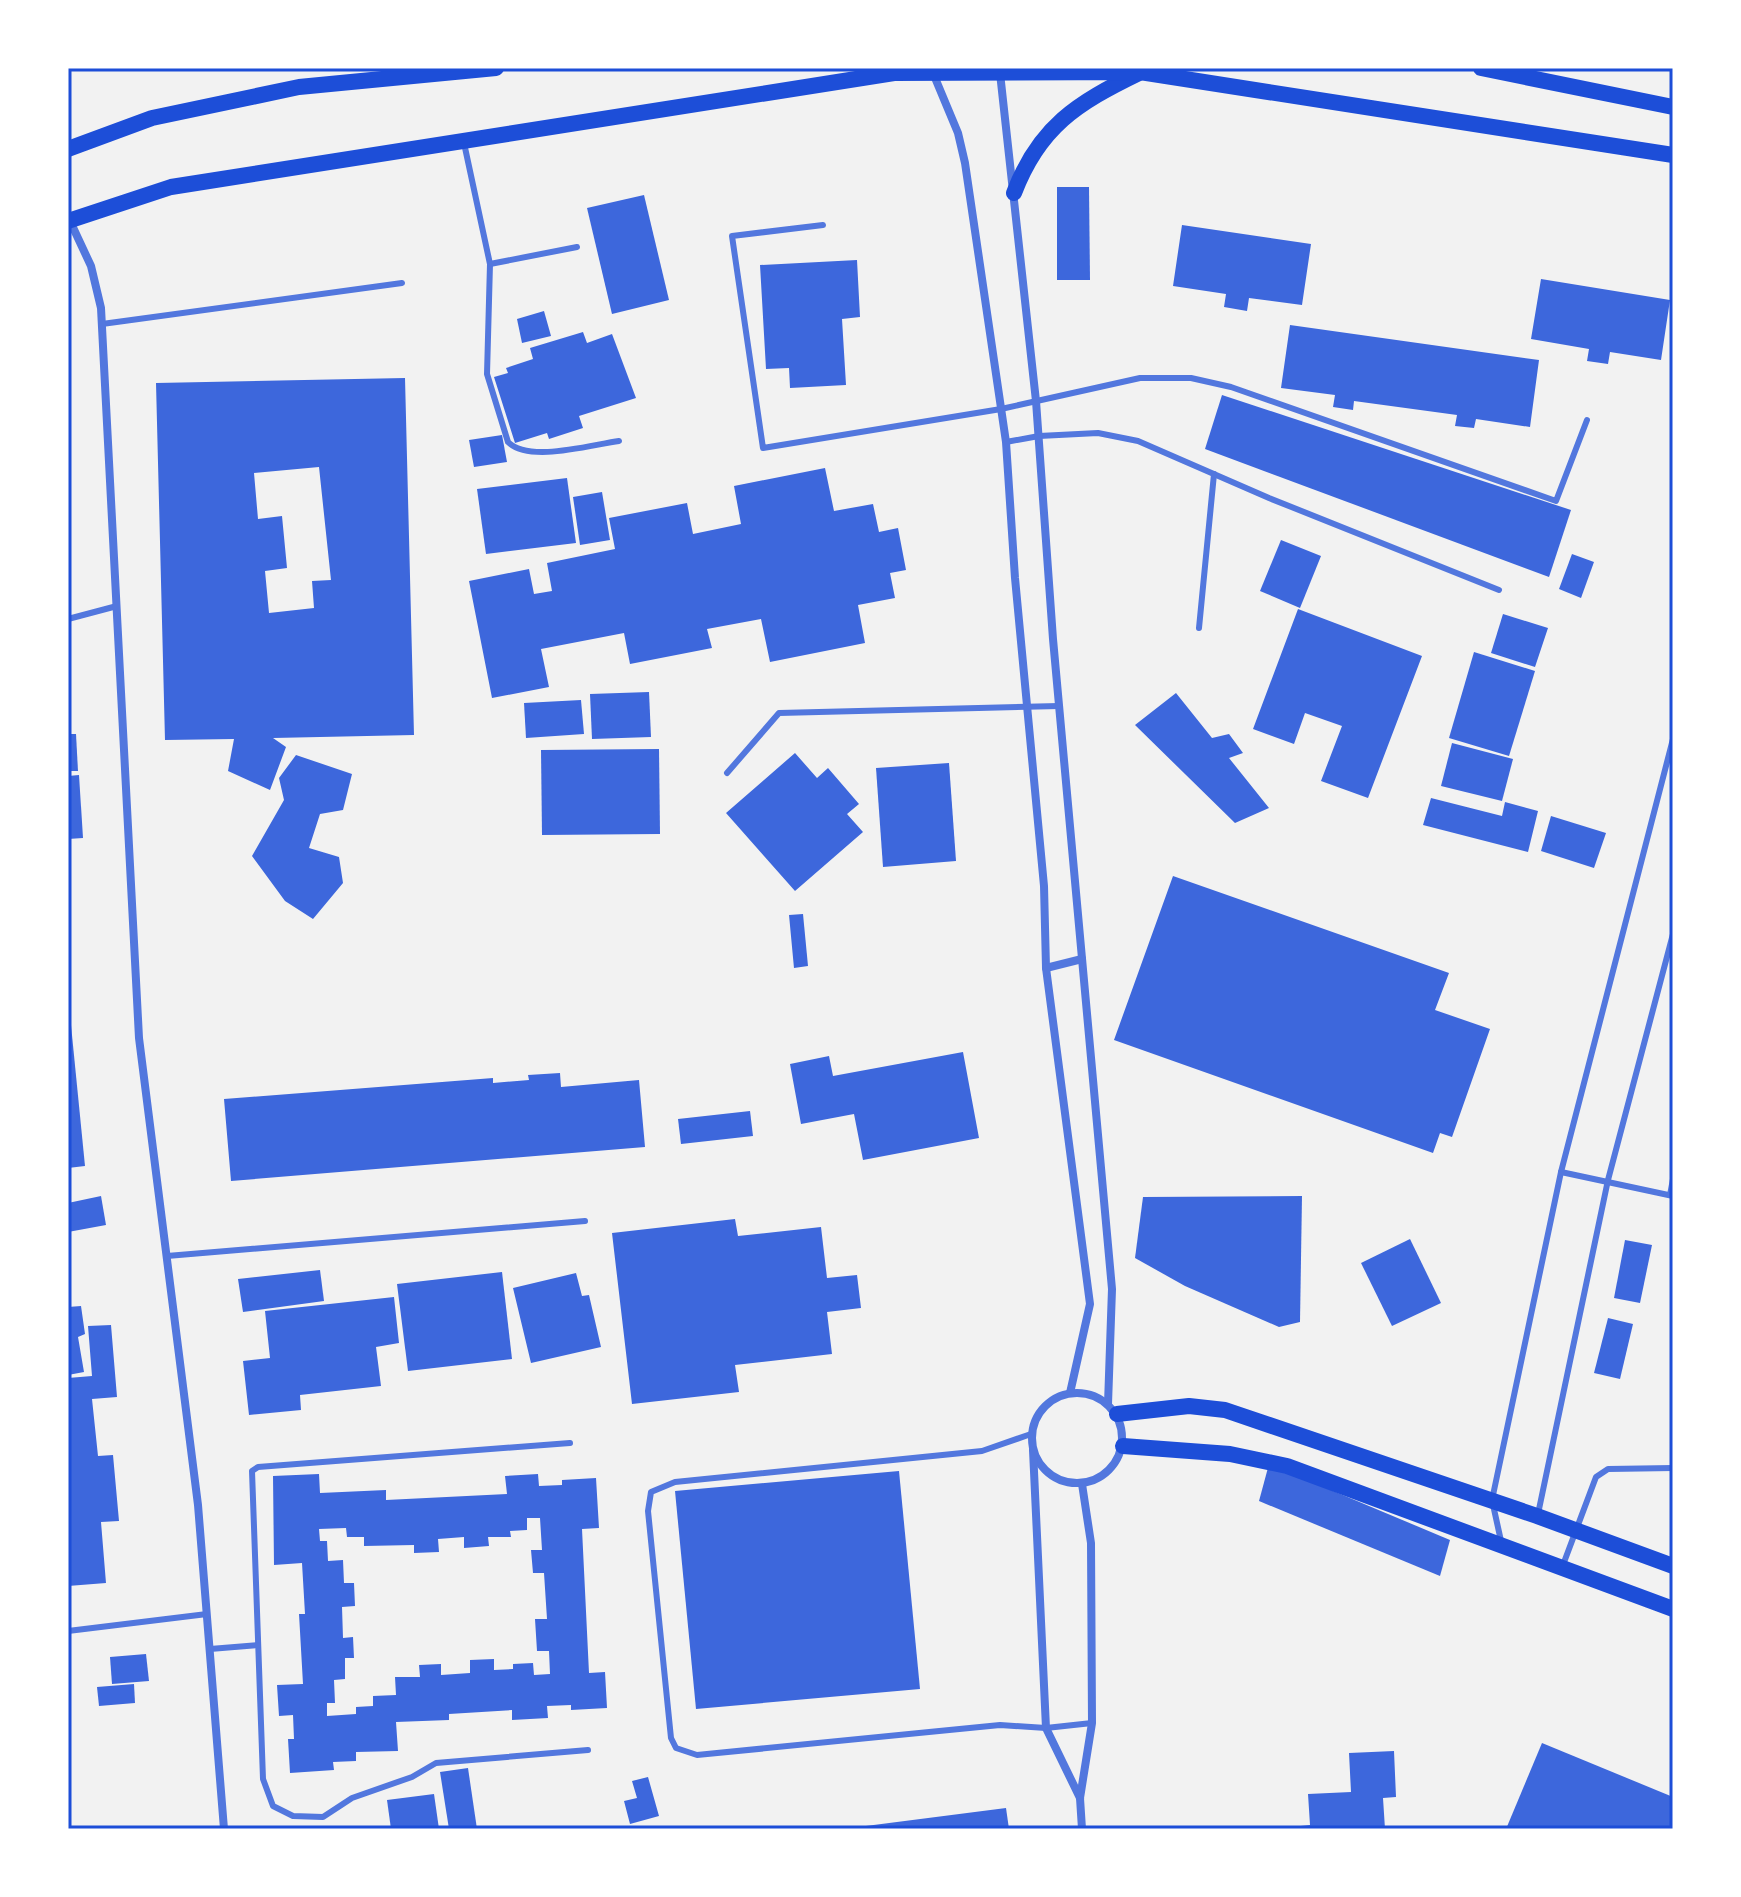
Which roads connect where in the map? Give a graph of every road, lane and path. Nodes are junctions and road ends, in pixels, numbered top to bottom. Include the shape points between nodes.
1 (496, 68) edge
2 (1481, 68) edge
3 (1000, 70) edge
4 (933, 72) edge
5 (1140, 72) junction
6 (1673, 107) edge
7 (463, 139) junction
8 (68, 149) edge
9 (1673, 155) edge
10 (1014, 193) junction
11 (69, 221) edge
12 (823, 225) dead end
13 (577, 247) dead end
14 (490, 264) junction
15 (402, 283) dead end
16 (102, 324) junction
17 (1036, 401) junction
18 (1001, 409) junction
19 (1587, 420) dead end
20 (1039, 436) junction
21 (619, 441) dead end
22 (1006, 442) junction
23 (1214, 474) junction
24 (1499, 590) dead end
25 (117, 606) junction
26 (68, 619) edge
27 (1199, 628) dead end
28 (1059, 706) junction
29 (1026, 707) junction
30 (1673, 739) edge
31 (1665, 764) junction
32 (1673, 767) edge
33 (727, 773) dead end
34 (1673, 934) edge
35 (1082, 959) junction
36 (1046, 968) junction
37 (1561, 1172) junction
38 (1673, 1179) edge
39 (1608, 1180) junction
40 (1672, 1196) edge
41 (585, 1221) dead end
42 (167, 1256) junction
43 (1070, 1393) junction
44 (1112, 1409) junction
45 (1031, 1434) junction
46 (570, 1443) dead end
47 (1123, 1446) junction
48 (1033, 1450) junction
49 (1673, 1468) edge
50 (1082, 1484) junction
51 (1492, 1500) junction
52 (1537, 1516) junction
53 (1575, 1530) junction
54 (1502, 1546) junction
55 (1673, 1566) edge
56 (1562, 1569) junction
57 (1673, 1609) edge
58 (207, 1614) junction
59 (68, 1631) edge
60 (258, 1645) junction
61 (210, 1649) junction
62 (1092, 1723) junction
63 (1046, 1728) junction
64 (588, 1750) dead end
65 (1080, 1798) junction
66 (224, 1829) edge
67 (1082, 1829) edge

1 - 8 main road via 299,87 152,118
2 - 6 main road
3 - 4 main road
3 - 5 main road
3 - 10 street
4 - 7 main road via 894,73
4 - 18 street via 965,163
5 - 9 main road
5 - 10 main road via 1075,107 1044,134
7 - 11 main road via 171,187
7 - 14 lane
10 - 17 street
11 - 16 street via 91,266
12 - 18 lane via 732,236 763,448
13 - 14 lane
14 - 21 lane via 487,374 508,442 533,454
15 - 16 lane
16 - 25 street
17 - 18 lane
17 - 19 lane via 1140,378 1191,378 1231,387 1556,501
17 - 20 street
18 - 22 street
20 - 22 lane
20 - 23 lane via 1098,433 1138,441
20 - 28 street
22 - 29 street
23 - 24 lane
23 - 27 lane
25 - 26 lane
25 - 42 street via 139,1038
28 - 29 lane
28 - 35 street
29 - 33 lane via 779,713
29 - 36 street via 1044,886
30 - 31 lane
31 - 32 lane
31 - 37 lane
34 - 39 lane
35 - 36 street
35 - 44 street via 1112,1289
36 - 43 street via 1090,1304
37 - 39 lane
37 - 51 lane
38 - 40 lane
39 - 40 lane
39 - 52 lane
41 - 42 lane
42 - 58 street
43 - 44 street via 1096,1396
43 - 45 street via 1043,1407
44 - 47 street via 1123,1430
44 - 51 main road via 1225,1410
45 - 48 street
45 - 63 lane via 982,1451 675,1482 660,1485 648,1500 671,1738 684,1753 1000,1725
46 - 60 lane via 258,1467 252,1471
47 - 50 street via 1109,1472
47 - 54 main road via 1230,1454 1287,1466
48 - 50 street via 1051,1476
48 - 63 street
49 - 53 lane via 1608,1469 1596,1477
50 - 62 street via 1091,1543
51 - 52 main road
51 - 54 lane
52 - 53 main road
53 - 55 main road
53 - 56 lane
54 - 56 main road
56 - 57 main road
58 - 59 lane
58 - 61 street
60 - 61 lane
60 - 64 lane via 263,1779 273,1806 293,1816 323,1817 352,1798 436,1763
61 - 66 street
62 - 63 lane
62 - 65 street
63 - 65 street
65 - 67 street

